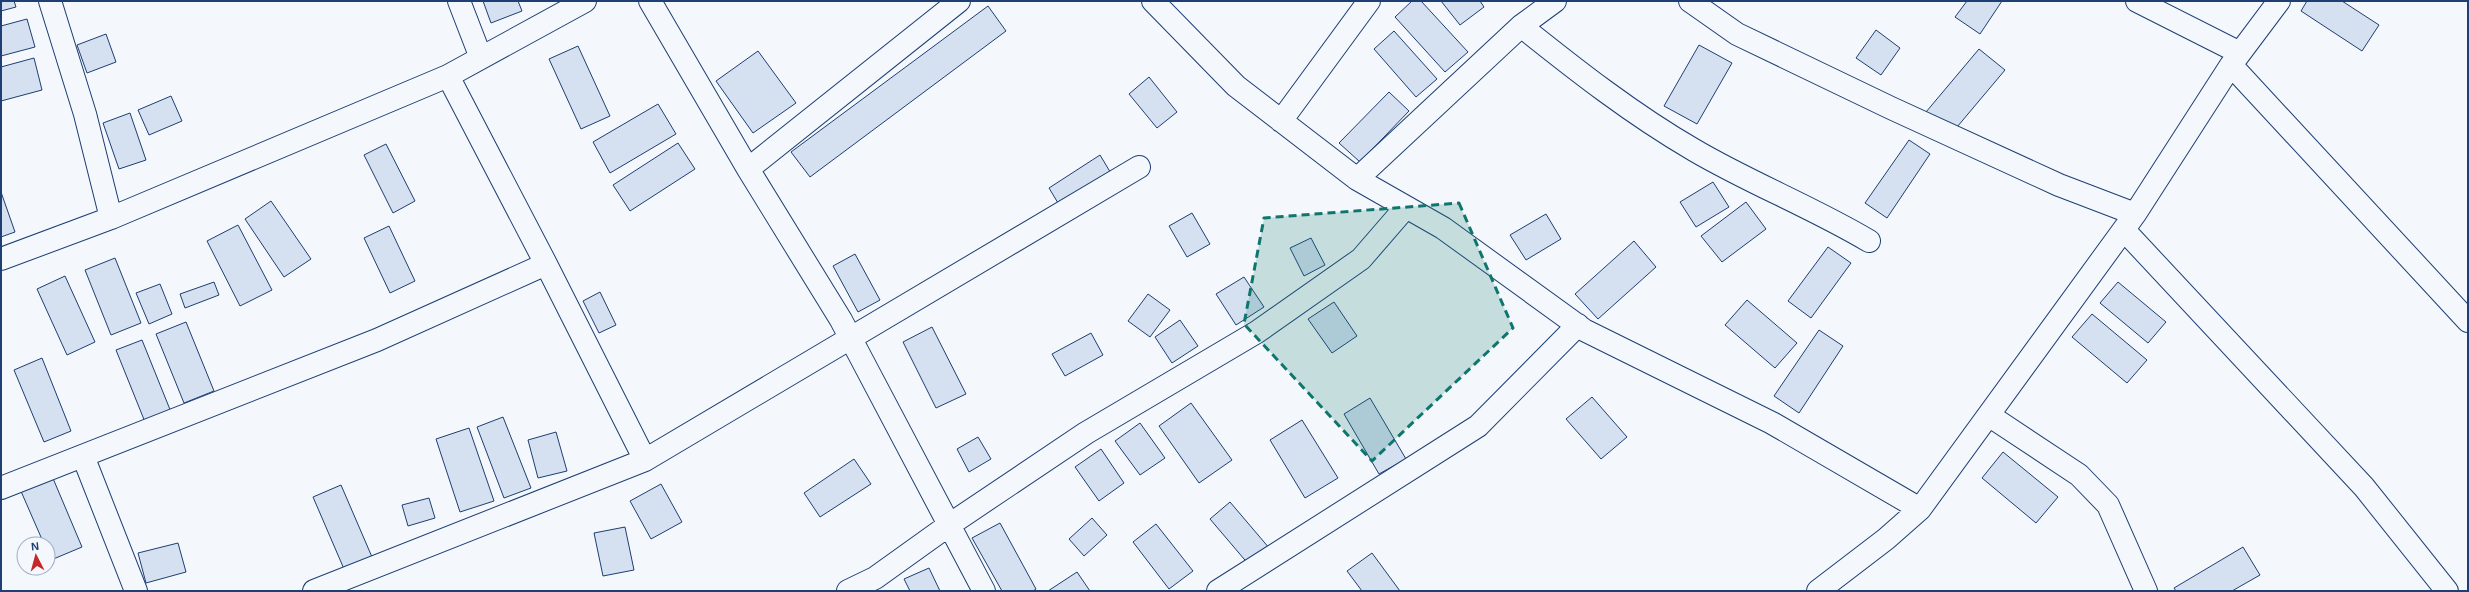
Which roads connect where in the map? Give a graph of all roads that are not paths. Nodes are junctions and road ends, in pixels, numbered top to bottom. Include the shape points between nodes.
1 (50, 1) edge
2 (459, 1) edge
3 (585, 1) edge
4 (650, 1) edge
5 (959, 1) edge
6 (1152, 1) edge
7 (1369, 1) edge
8 (1555, 1) edge
9 (1690, 1) edge
10 (2137, 1) edge
11 (2279, 1) edge
12 (1521, 26) junction
13 (481, 58) junction
14 (2235, 59) junction
15 (448, 76) junction
16 (1281, 120) junction
17 (1139, 167) dead end
18 (748, 169) junction
19 (1357, 179) junction
20 (1406, 207) junction
21 (111, 218) junction
22 (2129, 222) junction
23 (1868, 241) dead end
24 (1, 259) edge
25 (546, 264) junction
26 (2468, 321) edge
27 (1578, 325) junction
28 (852, 339) junction
29 (1990, 416) junction
30 (83, 456) junction
31 (645, 460) junction
32 (1, 488) edge
33 (1920, 509) junction
34 (949, 525) junction
35 (1821, 590) edge
36 (136, 591) edge
37 (314, 591) edge
38 (848, 591) edge
39 (984, 591) edge
40 (1218, 591) edge
41 (2146, 591) edge
42 (2446, 591) edge

1 - 21 street via 85,114
2 - 13 street
3 - 13 street
4 - 18 street
5 - 18 street
6 - 16 street via 1236,86
7 - 16 street
8 - 12 street
9 - 22 street via 1737,34 2059,185
10 - 14 street
11 - 14 street
12 - 19 street
12 - 23 street via 1591,82 1694,150 1831,219
13 - 15 street
14 - 22 street
14 - 26 street
15 - 21 street
15 - 25 street
16 - 19 street
17 - 28 street
18 - 28 street
19 - 20 street
20 - 27 street via 1443,228
20 - 34 street via 1361,259 1257,332 1086,433
21 - 24 street
22 - 29 street
22 - 42 street via 2364,487
25 - 30 street via 377,340
25 - 31 street
27 - 33 street via 1772,423
27 - 40 street via 1478,426
28 - 31 street
28 - 34 street
29 - 33 street
29 - 41 street via 2079,475 2108,505
30 - 32 street
30 - 36 street
31 - 37 street
33 - 35 street
34 - 38 street via 875,578
34 - 39 street

